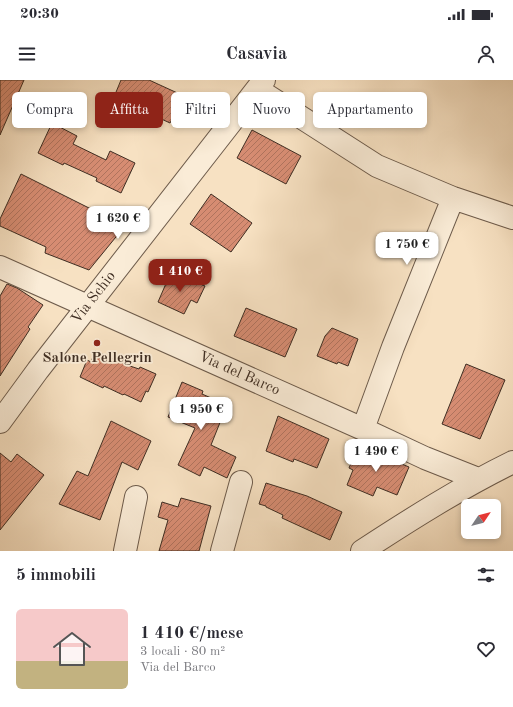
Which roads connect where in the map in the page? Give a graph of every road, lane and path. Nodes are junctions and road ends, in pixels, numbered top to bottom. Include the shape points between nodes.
1 (260, 85) edge
2 (453, 198) junction
3 (513, 218) edge
4 (0, 267) edge
5 (87, 307) junction
6 (0, 422) edge
7 (363, 429) junction
8 (513, 462) edge
9 (478, 479) junction
10 (241, 482) dead end
11 (136, 497) dead end
12 (126, 551) edge
13 (222, 551) edge
14 (362, 551) edge

1 - 2 street via 377,166
1 - 5 street, Via Schio
2 - 3 street
2 - 7 street
4 - 5 street, Via del Barco
5 - 6 street, Via Schio
5 - 7 street, Via del Barco
7 - 9 street, Via del Barco via 424,458
8 - 9 street
9 - 14 street
10 - 13 street
11 - 12 street

